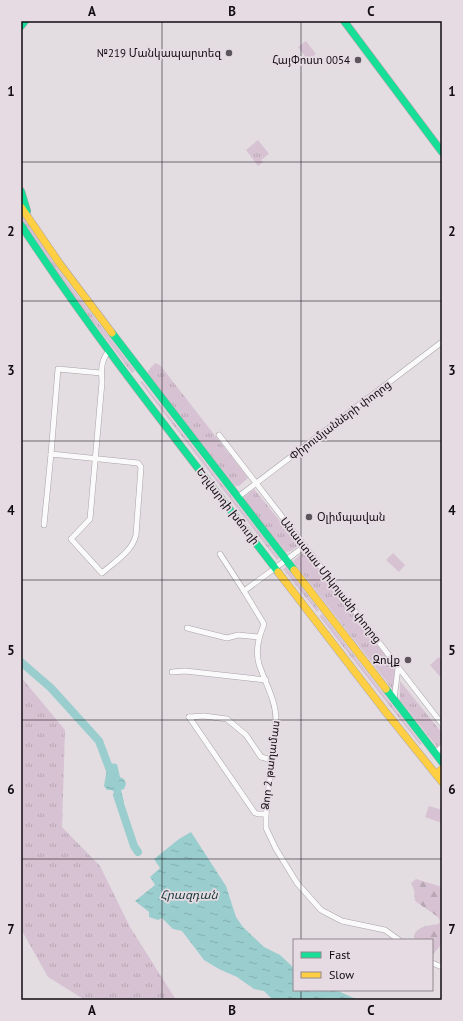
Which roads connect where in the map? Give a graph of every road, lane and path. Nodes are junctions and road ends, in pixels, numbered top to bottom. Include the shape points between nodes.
1 (25, 21) edge
2 (345, 21) edge
3 (21, 26) edge
4 (442, 148) edge
5 (442, 152) edge
6 (21, 190) edge
7 (21, 207) edge
8 (30, 222) junction
9 (21, 226) edge
10 (442, 342) edge
11 (109, 351) junction
12 (141, 372) junction
13 (101, 373) junction
14 (130, 378) junction
15 (219, 435) dead end
16 (51, 454) junction
17 (95, 459) junction
18 (256, 483) junction
19 (238, 497) junction
20 (44, 525) dead end
21 (305, 546) junction
22 (220, 554) dead end
23 (286, 559) junction
24 (275, 567) junction
25 (244, 591) junction
26 (186, 628) dead end
27 (259, 637) junction
28 (398, 668) junction
29 (172, 672) dead end
30 (266, 680) junction
31 (394, 700) junction
32 (442, 724) edge
33 (442, 747) edge
34 (435, 753) junction
35 (272, 760) junction
36 (442, 762) edge
37 (442, 769) edge
38 (436, 774) junction
39 (442, 782) edge
40 (266, 814) junction
41 (398, 939) edge

1 - 3 main road
2 - 4 main road
2 - 5 main road
6 - 8 main road
7 - 8 main road, Եղվարդի խճուղի
8 - 12 main road, Եղվարդի խճուղի
9 - 11 main road, Եղվարդի խճուղի
10 - 18 street, Փիրումյանների փողոց
11 - 13 street via 103,359
11 - 14 main road, Եղվարդի խճուղի
12 - 14 main road
12 - 19 main road, Եղվարդի խճուղի
13 - 16 street via 58,369
13 - 17 street
14 - 24 main road, Եղվարդի խճուղի
15 - 18 street, Անաստաս Միկոյանի փողոց
16 - 17 street
16 - 20 street
17 - 17 street via 138,463 140,467 134,542 102,573 71,539 90,519
18 - 19 street, Փիրումյանների փողոց
18 - 21 street, Անաստաս Միկոյանի փողոց
19 - 23 main road, Եղվարդի խճուղի
21 - 23 street
21 - 28 street, Անաստաս Միկոյանի փողոց
22 - 25 street
23 - 24 street
23 - 31 main road, Եղվարդի խճուղի
24 - 25 street
24 - 38 main road, Եղվարդի խճուղի
25 - 27 street, Ձոր 2 թաղամաս via 264,624
26 - 27 street via 227,638 238,635
27 - 30 street, Ձոր 2 թաղամաս via 259,663
28 - 31 street
28 - 32 street, Անաստաս Միկոյանի փողոց
29 - 30 street via 185,671
30 - 35 street, Ձոր 2 թաղամաս via 276,710
31 - 34 main road, Եղվարդի խճուղի
33 - 34 street
34 - 36 main road, Եղվարդի խճուղի
35 - 40 street, Ձոր 2 թաղամաս
35 - 40 street, Ձոր 2 թաղամաս via 261,757 246,735 227,719 189,717 255,813
37 - 38 main road
38 - 39 main road, Եղվարդի խճուղի
40 - 41 street via 266,828 276,849 297,883 322,910 342,921 385,930

